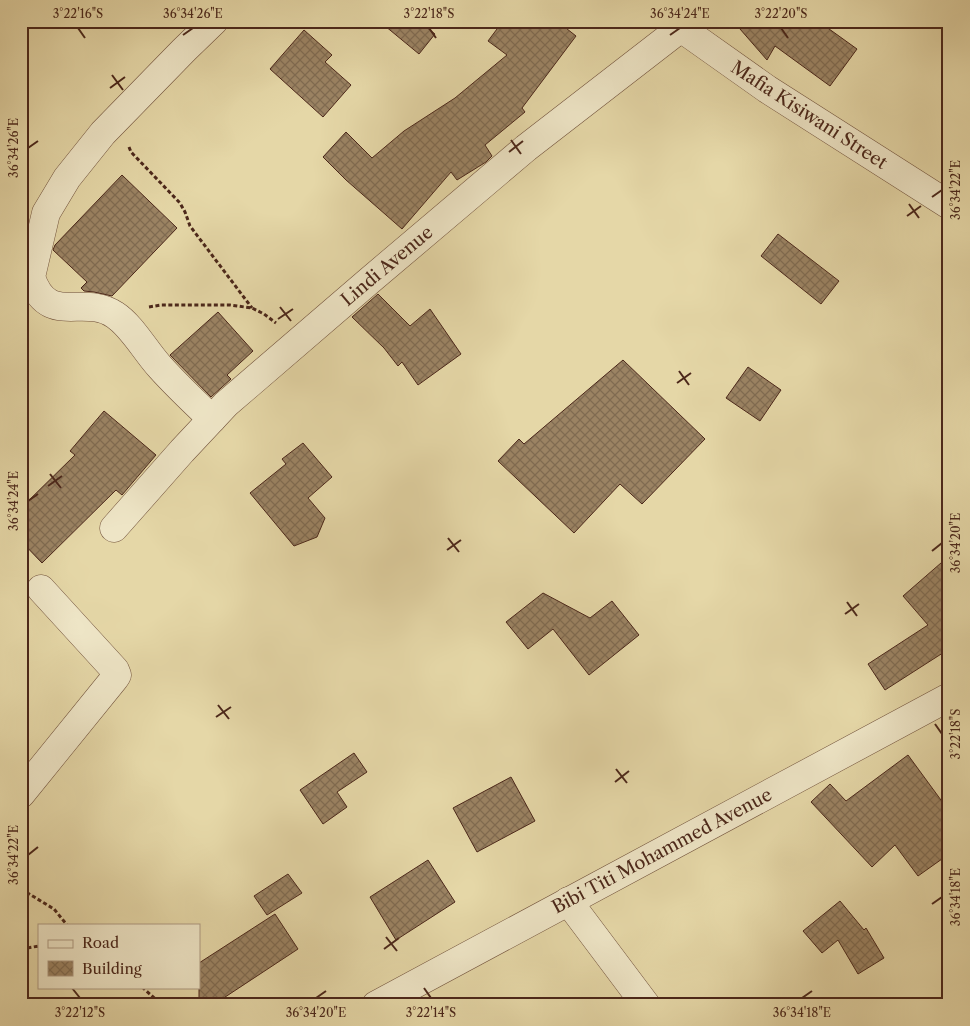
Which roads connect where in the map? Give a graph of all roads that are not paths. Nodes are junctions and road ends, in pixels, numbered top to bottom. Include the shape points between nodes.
1 (214, 21) edge
2 (676, 25) edge
3 (949, 205) edge
4 (212, 419) junction
5 (114, 528) dead end
6 (41, 589) dead end
7 (949, 696) edge
8 (21, 794) edge
9 (568, 901) junction
10 (376, 1005) edge
11 (646, 1005) edge

1 - 4 street via 103,133 67,178 46,213 31,277 39,294 53,306 99,308 114,314 159,366
2 - 3 street, Mafia Kisiwani Street via 767,89
2 - 4 street, Lindi Avenue via 526,148
4 - 5 street, Lindi Avenue
6 - 8 street via 116,670 117,675
7 - 9 street, Bibi Titi Mohammed Avenue
9 - 10 street, Bibi Titi Mohammed Avenue
9 - 11 street

